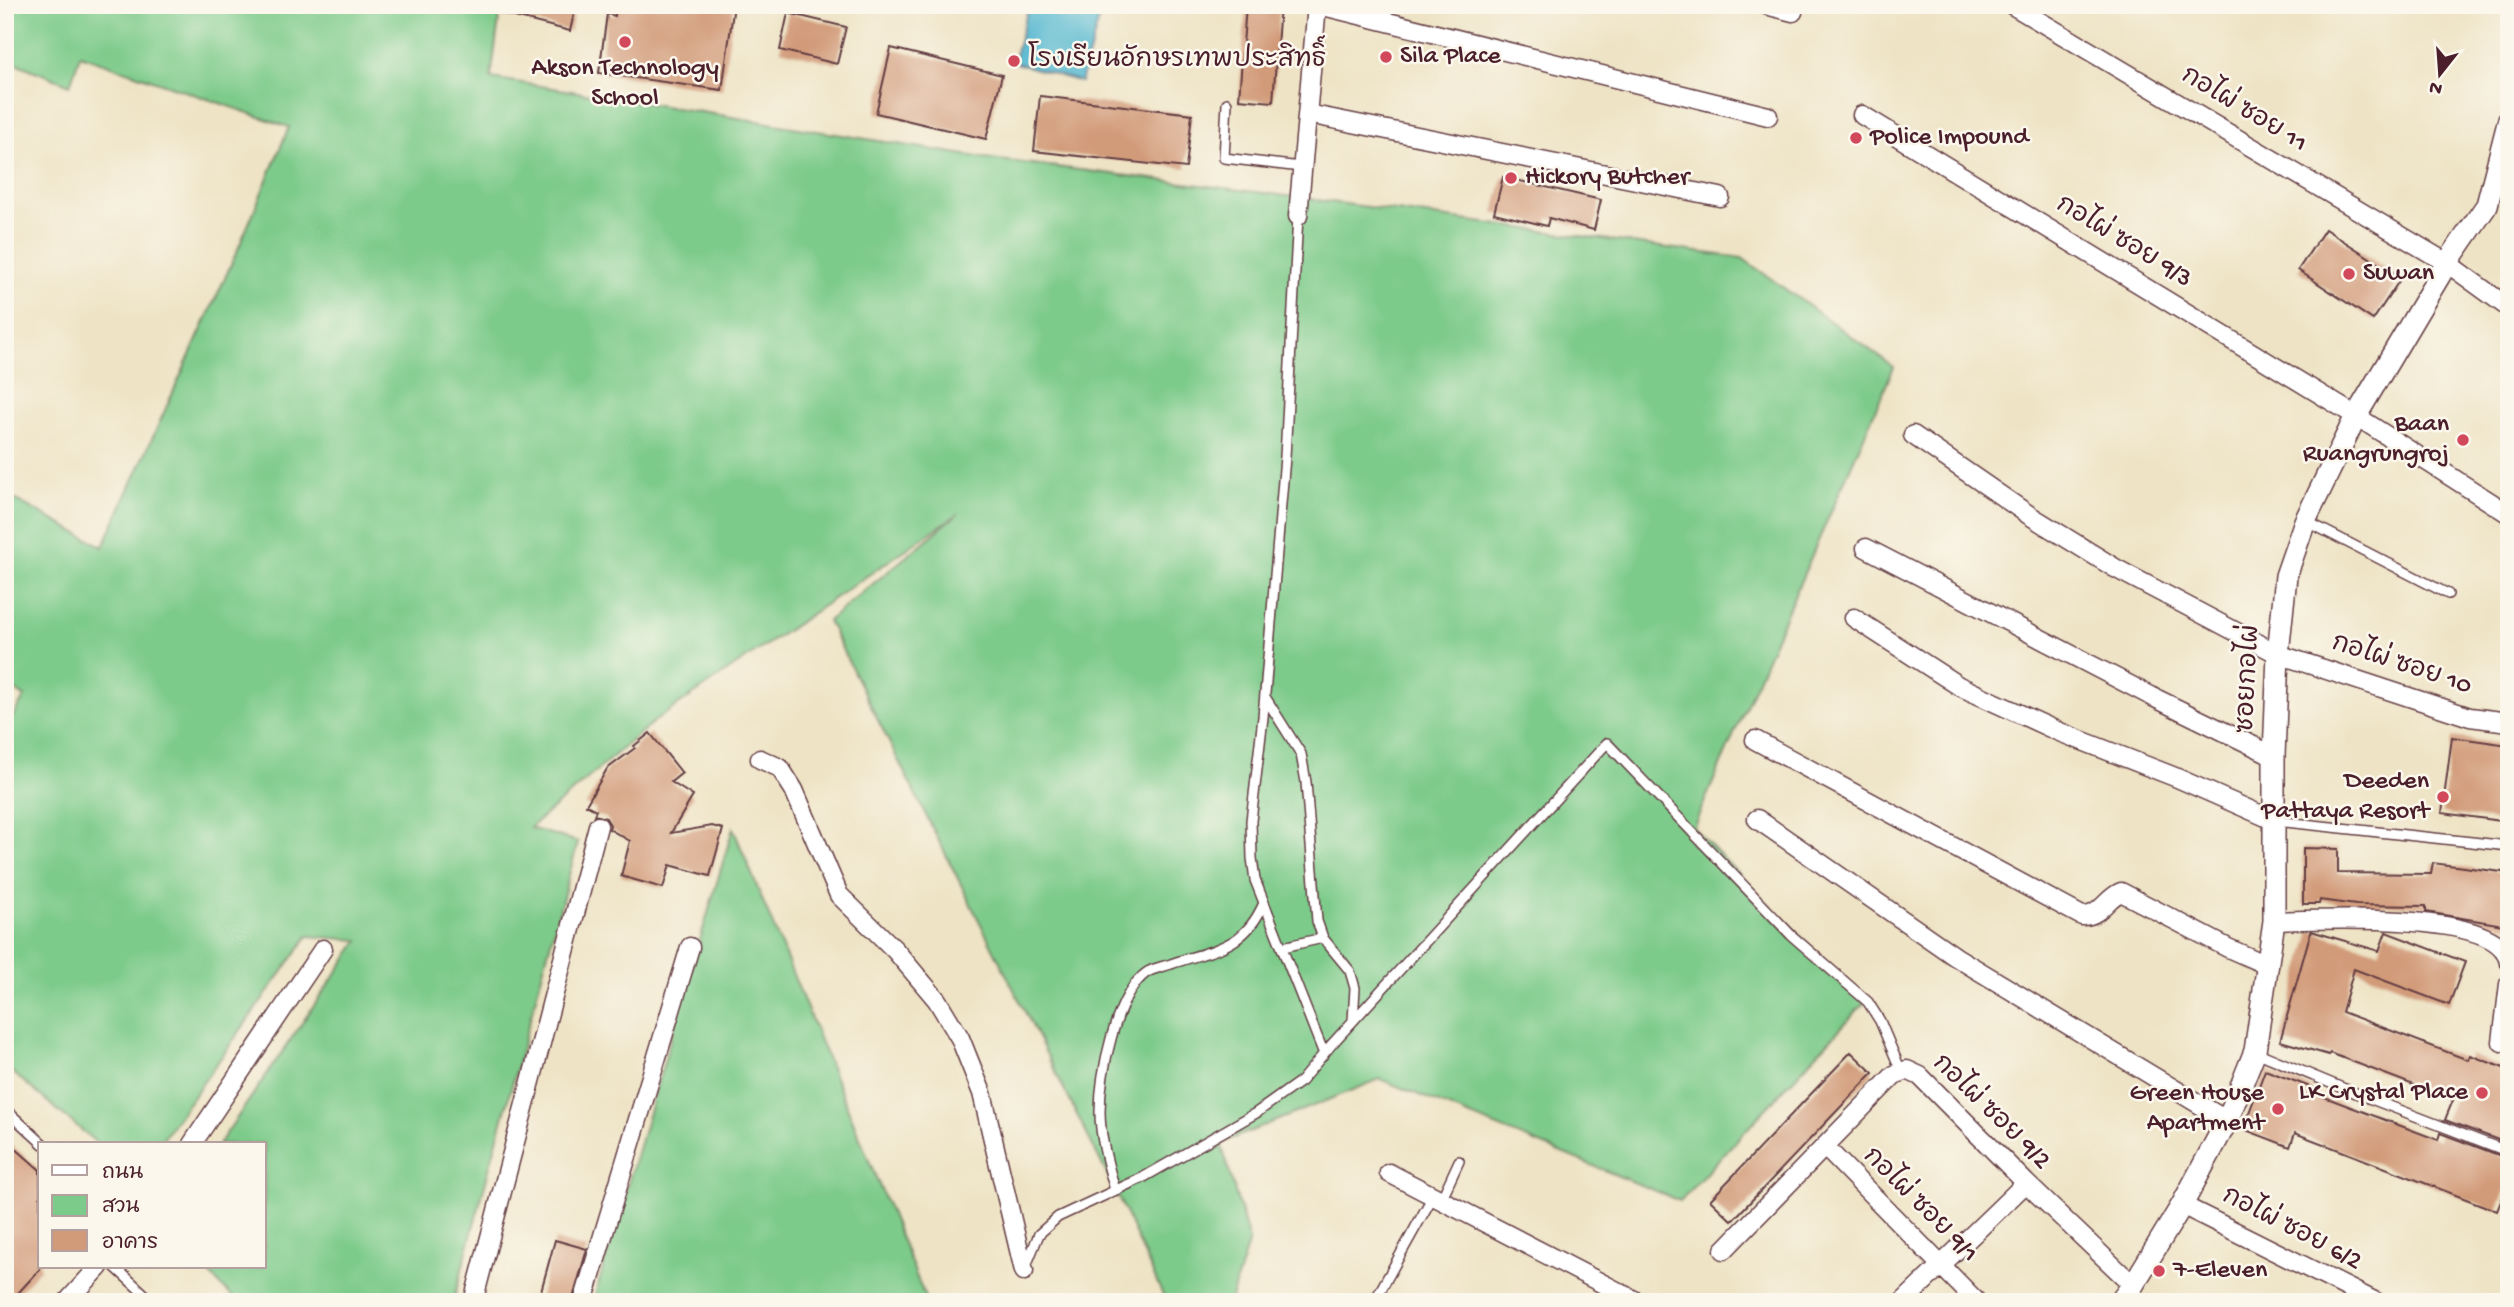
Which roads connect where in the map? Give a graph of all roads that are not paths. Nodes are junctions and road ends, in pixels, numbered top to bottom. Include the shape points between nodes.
1 (1318, 5) edge
2 (1766, 5) edge
3 (2012, 5) edge
4 (1793, 12) dead end
5 (1227, 103) dead end
6 (1308, 114) junction
7 (1862, 115) dead end
8 (1768, 116) dead end
9 (2509, 120) edge
10 (2504, 157) edge
11 (1301, 167) junction
12 (1720, 197) dead end
13 (1298, 216) joint
14 (2447, 262) junction
15 (2509, 308) edge
16 (2356, 416) junction
17 (1913, 435) dead end
18 (2509, 514) edge
19 (2305, 521) junction
20 (1866, 548) dead end
21 (2448, 594) dead end
22 (1854, 618) dead end
23 (2278, 654) junction
24 (1265, 697) junction
25 (2509, 722) edge
26 (1755, 740) dead end
27 (2274, 756) junction
28 (760, 759) dead end
29 (1757, 819) dead end
30 (2276, 821) junction
31 (598, 826) dead end
32 (2509, 846) edge
33 (1264, 903) junction
34 (2274, 921) junction
35 (1323, 938) junction
36 (690, 947) dead end
37 (1283, 947) junction
38 (323, 949) dead end
39 (2509, 961) edge
40 (2269, 966) junction
41 (2509, 984) edge
42 (1353, 1021) junction
43 (2502, 1042) dead end
44 (2255, 1051) junction
45 (1324, 1054) junction
46 (1901, 1071) junction
47 (5, 1109) edge
48 (2227, 1121) junction
49 (41, 1142) edge
50 (193, 1142) edge
51 (1825, 1147) junction
52 (2509, 1152) edge
53 (1459, 1161) dead end
54 (1389, 1173) dead end
55 (2026, 1183) junction
56 (1115, 1190) junction
57 (1437, 1198) junction
58 (2182, 1205) junction
59 (1724, 1250) dead end
60 (1940, 1265) junction
61 (98, 1268) edge
62 (116, 1268) edge
63 (1024, 1271) joint
64 (2126, 1293) edge
65 (67, 1302) edge
66 (153, 1302) edge
67 (473, 1302) edge
68 (583, 1302) edge
69 (1374, 1302) edge
70 (1638, 1302) edge
71 (1903, 1302) edge
72 (1977, 1302) edge
73 (2376, 1302) edge

1 - 6 street
1 - 8 street
2 - 4 street
3 - 14 street, กอไผ่ ซอย 11
5 - 11 lane via 1224,158
6 - 11 street
6 - 12 street
7 - 16 street, กอไผ่ ซอย 9/3
9 - 10 street, ซอยกอไผ่
10 - 14 street, ซอยกอไผ่ via 2487,205
11 - 13 street
13 - 24 lane via 1285,457
14 - 15 street, กอไผ่ ซอย 11
14 - 16 street, ซอยกอไผ่
16 - 18 street, กอไผ่ ซอย 9/3
16 - 19 street, ซอยกอไผ่
17 - 23 street, กอไผ่ ซอย 10 via 2115,568
19 - 21 lane
19 - 23 street, ซอยกอไผ่ via 2286,576
20 - 27 street
22 - 30 street via 1959,686
23 - 25 street, กอไผ่ ซอย 10 via 2470,717
23 - 27 street, ซอยกอไผ่
24 - 33 lane via 1251,821 1255,880
24 - 35 lane via 1301,754 1317,921
26 - 40 street via 2082,916 2094,914 2121,892
27 - 30 street, ซอยกอไผ่
28 - 63 street via 780,768 794,790 839,895 895,950 937,1000 960,1038 982,1093
29 - 48 street via 1956,957
30 - 32 lane
30 - 34 street, ซอยกอไผ่
31 - 67 street
33 - 37 lane
33 - 56 lane via 1248,932 1233,943 1148,972 1120,1013 1109,1044 1100,1112
34 - 39 street via 2384,918 2466,930 2492,939
34 - 40 street, ซอยกอไผ่
35 - 37 lane
35 - 42 lane via 1350,971
36 - 68 street
37 - 45 lane
38 - 50 street
40 - 44 street, ซอยกอไผ่
41 - 43 street
42 - 45 lane
42 - 46 lane via 1607,743 1791,935 1868,1002
44 - 48 street, ซอยกอไผ่
44 - 52 lane
45 - 56 lane via 1301,1081 1256,1113
46 - 51 street, กอไผ่ ซอย 9/2
46 - 55 street, กอไผ่ ซอย 9/2 via 1920,1076
47 - 49 lane
48 - 58 street, ซอยกอไผ่
51 - 59 street, กอไผ่ ซอย 9/2
51 - 60 street, กอไผ่ ซอย 9/1
53 - 57 lane
54 - 57 street
55 - 60 street
55 - 64 street, กอไผ่ ซอย 9/2
56 - 63 lane via 1058,1217 1039,1234
57 - 69 lane
57 - 70 street
58 - 64 street, ซอยกอไผ่
58 - 73 street, กอไผ่ ซอย 6/2
60 - 71 street
60 - 72 street, กอไผ่ ซอย 9/1
61 - 65 street
62 - 66 lane

